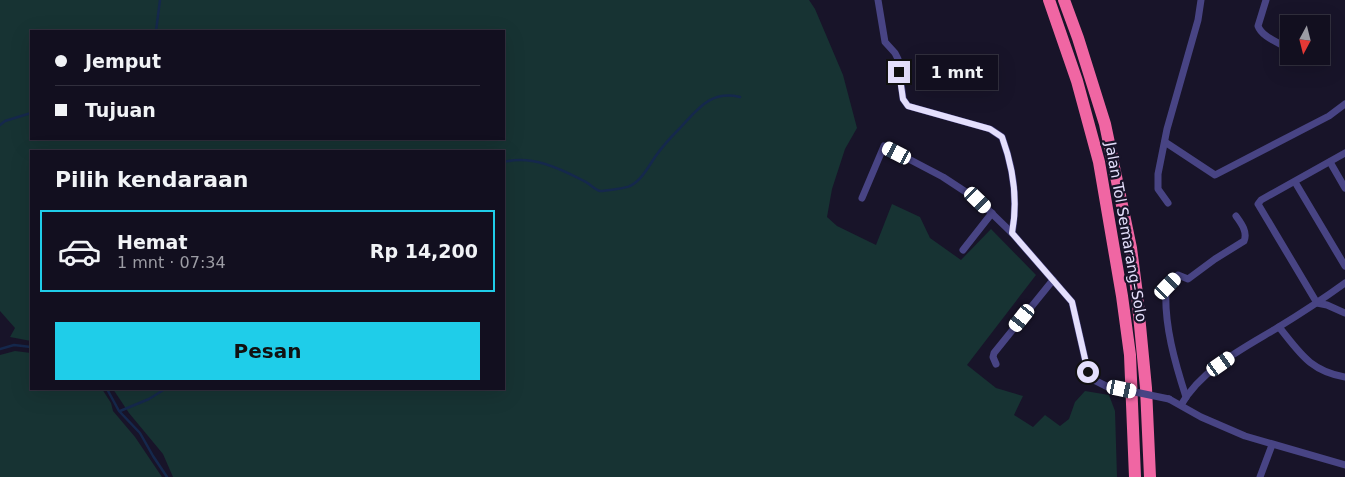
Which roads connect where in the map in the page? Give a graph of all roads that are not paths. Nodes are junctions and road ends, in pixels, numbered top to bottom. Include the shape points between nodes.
1 (878, 0) edge
2 (1049, 0) edge
3 (1064, 0) edge
4 (1201, 0) edge
5 (1266, 0) edge
6 (1280, 43) edge
7 (1345, 104) edge
8 (1165, 142) junction
9 (1345, 153) edge
10 (1330, 162) junction
11 (1294, 182) junction
12 (1345, 188) edge
13 (862, 198) dead end
14 (1168, 203) dead end
15 (992, 213) junction
16 (1236, 216) dead end
17 (1012, 233) junction
18 (963, 250) dead end
19 (1345, 266) edge
20 (1053, 280) junction
21 (1345, 283) edge
22 (1317, 303) junction
23 (1345, 313) edge
24 (1279, 326) junction
25 (996, 364) dead end
26 (1345, 377) edge
27 (1186, 397) junction
28 (1181, 405) junction
29 (1272, 445) junction
30 (1345, 465) edge
31 (1135, 477) edge
32 (1150, 477) edge
33 (1260, 477) edge

1 - 17 street via 885,42 898,59 903,99 908,106 990,129 1002,137 1014,185
2 - 31 highway, Jalan Tol Semarang–Solo via 1078,81 1099,162 1130,355
3 - 32 highway, Jalan Tol Semarang–Solo via 1105,124 1131,248 1146,388
4 - 8 street
5 - 6 street via 1258,29
7 - 8 street via 1329,116 1215,176
8 - 14 street via 1157,186
9 - 10 street
10 - 11 street
10 - 12 street
11 - 19 street
11 - 22 street via 1259,201 1259,205
13 - 15 street via 884,146 943,177
15 - 17 street
15 - 18 street
16 - 27 street via 1244,228 1244,241 1189,278 1178,275 1166,289 1175,358
17 - 20 street
20 - 25 street via 994,353
20 - 28 street, bridge via 1074,306 1092,379 1106,386 1169,399
21 - 22 street
22 - 23 street
22 - 24 street
24 - 26 street via 1311,364
24 - 27 street via 1208,373
27 - 28 street
28 - 29 street via 1222,426
29 - 30 street
29 - 33 street

